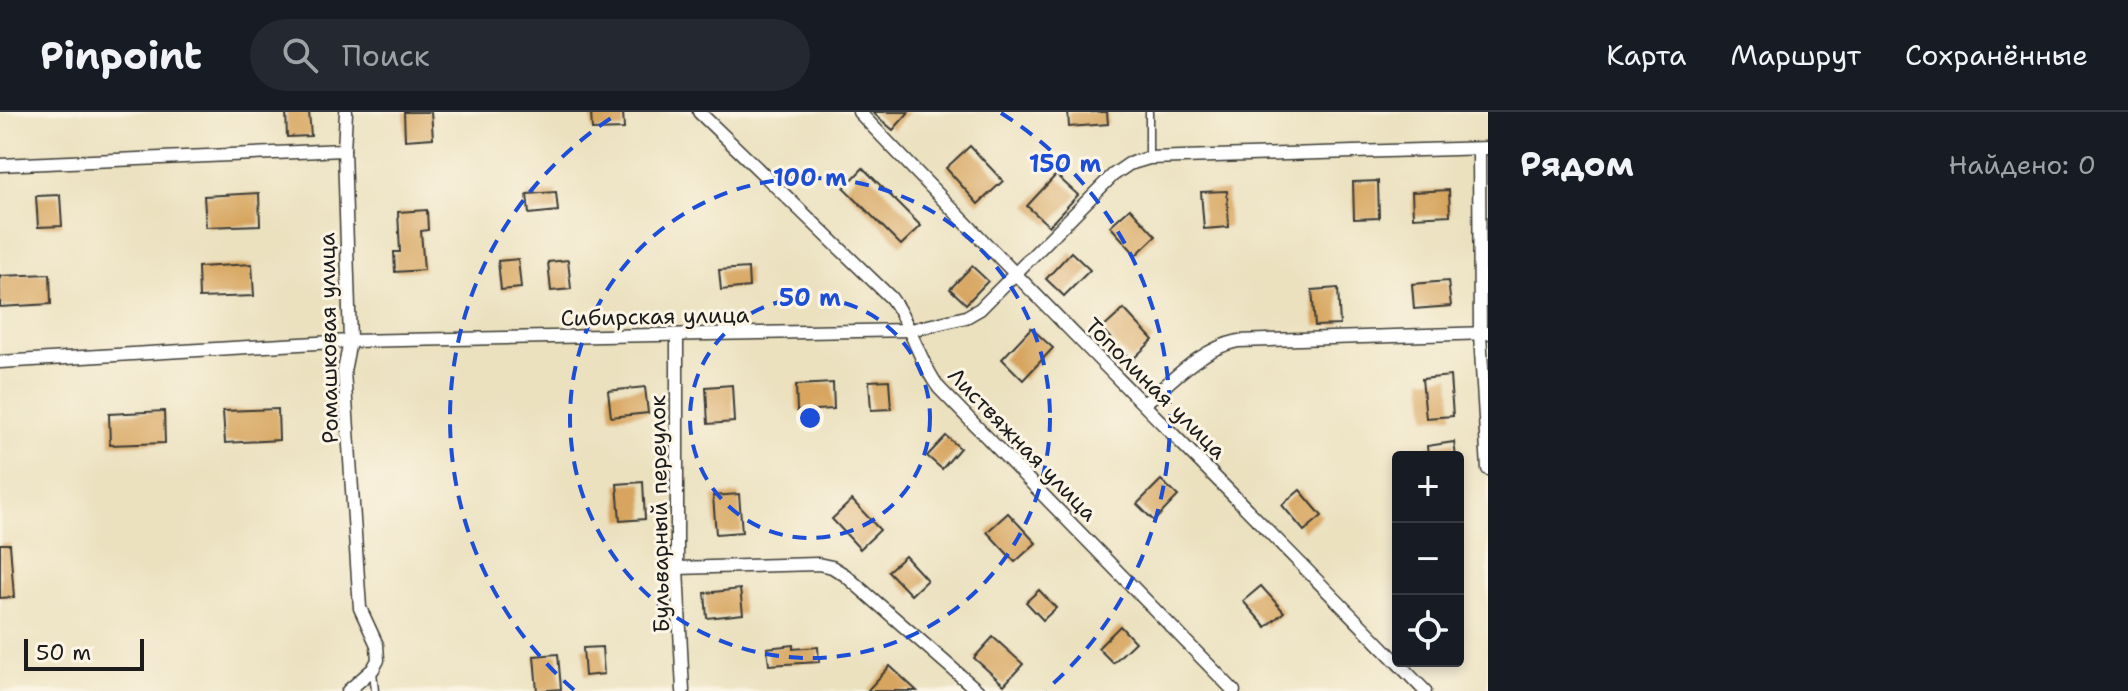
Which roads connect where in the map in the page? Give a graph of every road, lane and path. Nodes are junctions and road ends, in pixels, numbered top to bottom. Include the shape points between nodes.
1 (346, 112) edge
2 (699, 112) edge
3 (859, 112) edge
4 (1149, 112) edge
5 (1483, 148) edge
6 (344, 150) junction
7 (1149, 158) junction
8 (0, 165) edge
9 (1014, 275) junction
10 (911, 330) junction
11 (1484, 333) edge
12 (677, 336) junction
13 (350, 341) junction
14 (0, 362) edge
15 (1144, 404) junction
16 (1488, 469) edge
17 (677, 568) junction
18 (373, 669) junction
19 (348, 691) edge
20 (375, 691) edge
21 (683, 691) edge
22 (978, 691) edge
23 (1234, 691) edge
24 (1425, 691) edge

1 - 6 street, Ромашковая улица
2 - 10 street, Листвяжная улица via 891,298
3 - 9 street, Тополиная улица
4 - 7 lane
5 - 7 street, Сибирская улица
5 - 11 street
6 - 8 street
6 - 13 street, Ромашковая улица
7 - 9 street, Сибирская улица via 1113,175
9 - 10 street, Сибирская улица via 966,317
9 - 15 street, Тополиная улица
10 - 12 street, Сибирская улица
10 - 23 street, Листвяжная улица via 939,388
11 - 15 street via 1238,341 1203,354
11 - 16 street
12 - 13 street, Сибирская улица
12 - 17 street, Бульварный переулок
13 - 14 street, Сибирская улица
13 - 18 street, Ромашковая улица via 344,371 360,608 377,645
15 - 24 street, Тополиная улица
17 - 21 street, Бульварный переулок
17 - 22 street via 832,567
18 - 19 street
18 - 20 lane

